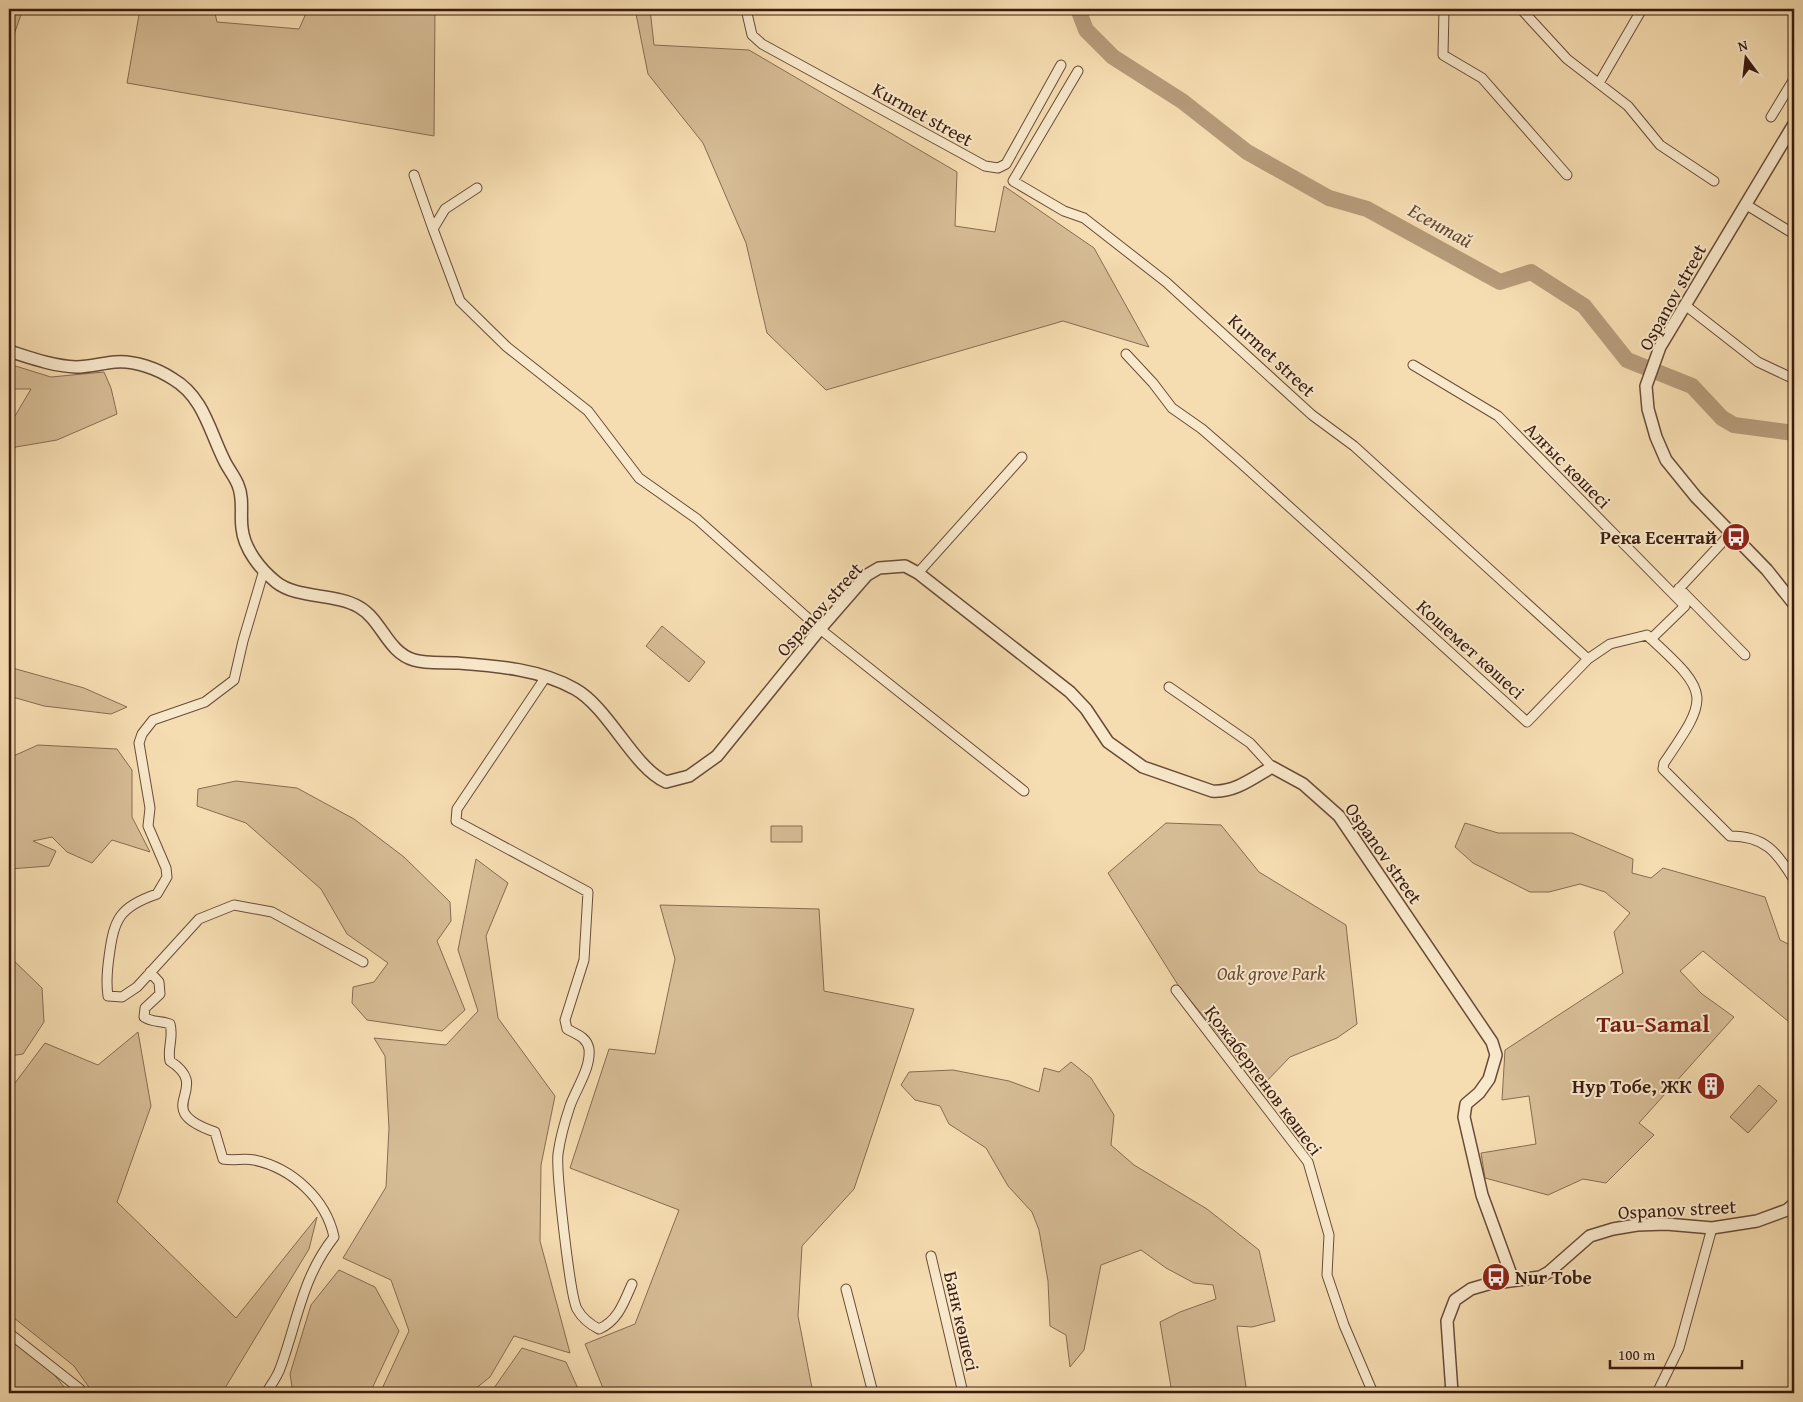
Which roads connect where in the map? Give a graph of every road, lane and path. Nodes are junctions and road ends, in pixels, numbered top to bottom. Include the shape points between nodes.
1 (746, 9) edge
2 (1444, 9) edge
3 (1521, 9) edge
4 (1642, 9) edge
5 (1061, 65) dead end
6 (1078, 71) dead end
7 (1794, 79) edge
8 (1599, 83) junction
9 (1771, 117) dead end
10 (1794, 124) edge
11 (414, 175) dead end
12 (1566, 175) dead end
13 (1714, 181) dead end
14 (477, 188) dead end
15 (1745, 204) junction
16 (434, 229) junction
17 (1794, 234) edge
18 (1685, 305) junction
19 (9, 351) edge
20 (1126, 354) dead end
21 (1413, 365) dead end
22 (1794, 379) edge
23 (1022, 457) dead end
24 (1730, 534) junction
25 (264, 570) junction
26 (918, 573) junction
27 (1677, 591) junction
28 (1794, 604) edge
29 (820, 629) junction
30 (1651, 640) junction
31 (1745, 655) dead end
32 (1588, 659) junction
33 (545, 678) junction
34 (1168, 687) dead end
35 (1272, 766) junction
36 (1024, 791) dead end
37 (1794, 880) edge
38 (363, 962) dead end
39 (150, 972) junction
40 (1176, 990) dead end
41 (1794, 1204) edge
42 (1712, 1228) junction
43 (931, 1256) dead end
44 (1513, 1280) junction
45 (632, 1284) dead end
46 (846, 1289) dead end
47 (9, 1333) edge
48 (82, 1393) edge
49 (266, 1393) edge
50 (873, 1393) edge
51 (963, 1393) edge
52 (1373, 1393) edge
53 (1452, 1393) edge
54 (1657, 1393) edge

1 - 5 street, Kurmet street via 752,35 762,44 985,166 998,168 1006,164
2 - 12 street via 1443,55 1482,78
3 - 8 street via 1567,59
4 - 8 street
6 - 32 street, Kurmet street via 1013,181 1064,211 1084,218 1166,282 1312,414 1354,446
7 - 9 street
8 - 13 street via 1628,106 1660,145
10 - 15 street, Ospanov street
11 - 16 street
14 - 16 street via 445,209
15 - 17 street
15 - 18 street, Ospanov street
16 - 29 street via 460,301 507,347 588,411 639,478 697,519
18 - 22 street via 1758,362
18 - 24 street, Ospanov street via 1660,347 1646,386 1648,409 1666,460
19 - 25 street, Ospanov street via 58,365 79,367 118,362 143,366 174,379 187,390 201,408 224,461 239,486 242,530 248,551
20 - 32 street, Кошемет көшесі via 1172,408 1241,463 1528,722
21 - 27 street, Алғыс көшесі via 1498,416
23 - 26 street
24 - 27 street
24 - 28 street, Ospanov street via 1767,570
25 - 33 street, Ospanov street via 277,584 360,607 380,627 396,652 415,660 489,665
25 - 39 street via 242,641 234,680 205,702 153,720 139,743 150,808 148,826 167,877 157,894 133,904 114,927 106,984 108,996 122,997 137,987
26 - 29 street, Ospanov street via 904,566 879,568 867,575
26 - 35 street, Ospanov street via 1070,692 1108,742 1143,767 1199,789 1221,792 1239,786
27 - 30 street, Алғыс көшесі via 1685,606
27 - 31 street, Алғыс көшесі
29 - 33 street, Ospanov street via 717,756 689,776 666,782 648,769 592,702 576,689
29 - 36 street
30 - 32 street, Кошемет көшесі via 1647,635 1610,644
30 - 37 street via 1678,664 1695,686 1698,701 1692,721 1664,763 1663,770 1730,836 1746,836 1766,844 1780,857
33 - 45 street via 457,809 456,820 588,892 584,960 566,1020 568,1029 583,1037 589,1049 586,1067 569,1108 558,1155 558,1178 576,1308 587,1323 599,1329 610,1324
34 - 35 street via 1250,743
35 - 44 street, Ospanov street via 1303,784 1339,816 1492,1042 1496,1055 1489,1079 1466,1104 1464,1117 1482,1195
38 - 39 street via 272,912 234,905 199,920
39 - 49 street via 159,982 160,994 145,1008 144,1017 152,1022 170,1024 170,1061 187,1076 183,1115 194,1125 214,1132 223,1158 252,1159 274,1166 303,1185 322,1206 331,1224 334,1237 308,1280 281,1368
40 - 52 street, Қожабергенов көшесі via 1308,1162 1330,1235 1327,1275
41 - 42 street, Ospanov street via 1787,1210 1757,1221
42 - 44 street, Ospanov street via 1666,1224 1613,1229 1590,1236 1549,1272 1528,1280
42 - 54 street via 1679,1348
43 - 51 street, Банк көшесі
44 - 53 street, Ospanov street via 1471,1289 1455,1300 1447,1321
46 - 50 street
47 - 48 street

